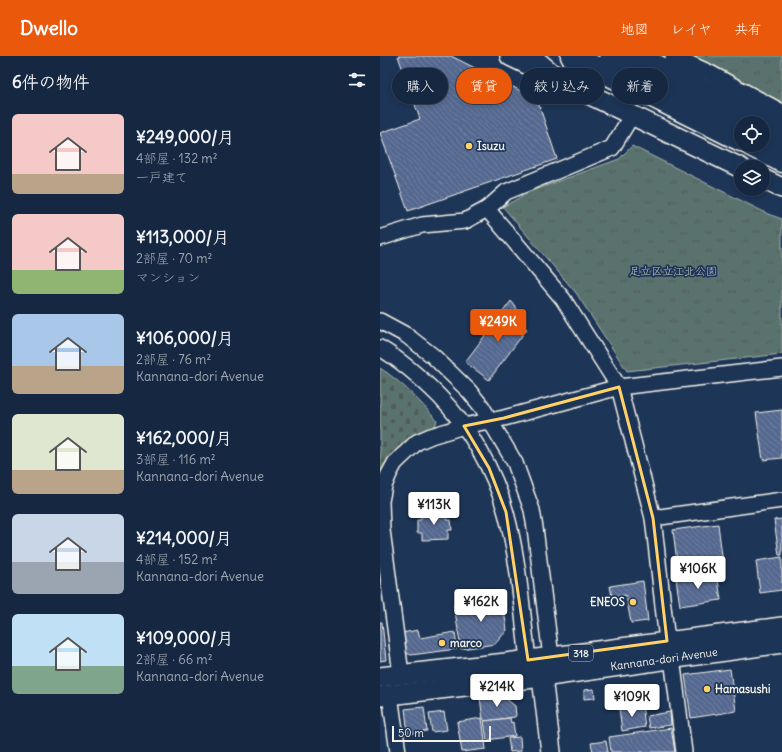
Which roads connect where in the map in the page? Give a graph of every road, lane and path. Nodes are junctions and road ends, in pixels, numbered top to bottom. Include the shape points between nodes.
1 (510, 56) edge
2 (529, 56) edge
3 (572, 56) edge
4 (609, 56) edge
5 (623, 56) edge
6 (637, 56) edge
7 (673, 56) edge
8 (535, 68) edge
9 (544, 68) edge
10 (604, 101) edge
11 (782, 112) edge
12 (632, 115) junction
13 (742, 116) edge
14 (734, 119) edge
15 (770, 130) edge
16 (782, 130) edge
17 (782, 136) edge
18 (734, 137) edge
19 (770, 138) edge
20 (782, 144) edge
21 (765, 152) edge
22 (782, 161) edge
23 (734, 165) edge
24 (770, 182) edge
25 (782, 188) edge
26 (487, 209) junction
27 (380, 238) edge
28 (380, 321) edge
29 (380, 348) edge
30 (782, 368) edge
31 (619, 387) junction
32 (490, 421) junction
33 (464, 426) junction
34 (782, 500) edge
35 (653, 518) junction
36 (381, 530) edge
37 (782, 627) edge
38 (782, 643) edge
39 (670, 650) junction
40 (550, 657) junction
41 (528, 660) junction
42 (401, 674) junction
43 (380, 677) edge
44 (542, 677) junction
45 (385, 696) edge
46 (398, 752) edge
47 (551, 752) edge
48 (684, 752) edge

1 - 8 main road
2 - 9 highway
3 - 18 highway
4 - 14 main road
5 - 13 highway
6 - 16 highway
7 - 11 street
10 - 12 main road
12 - 23 main road
12 - 26 street via 612,148 506,192
15 - 17 highway
19 - 20 main road
21 - 22 highway
24 - 25 main road
26 - 27 street via 465,221 422,225
26 - 31 street via 563,299
28 - 32 street via 406,335 432,356 469,391
29 - 33 street via 425,382 449,406
30 - 31 street
31 - 32 street
31 - 35 street
32 - 33 street
32 - 40 street via 515,463 532,510
33 - 36 street via 417,442 395,463 384,486
33 - 41 street via 489,468 506,512 518,578
34 - 35 street
35 - 39 street
36 - 42 street
37 - 39 main road, Kannana-dori Avenue / 318
38 - 39 main road, Kannana-dori Avenue / 318
39 - 40 main road, Kannana-dori Avenue / 318
39 - 44 main road, Kannana-dori Avenue / 318
39 - 48 street
40 - 41 main road, Kannana-dori Avenue / 318
40 - 44 main road
41 - 42 main road, Kannana-dori Avenue / 318
41 - 44 main road
42 - 43 main road, Kannana-dori Avenue / 318
44 - 45 main road, Kannana-dori Avenue / 318
44 - 47 main road
45 - 46 street

